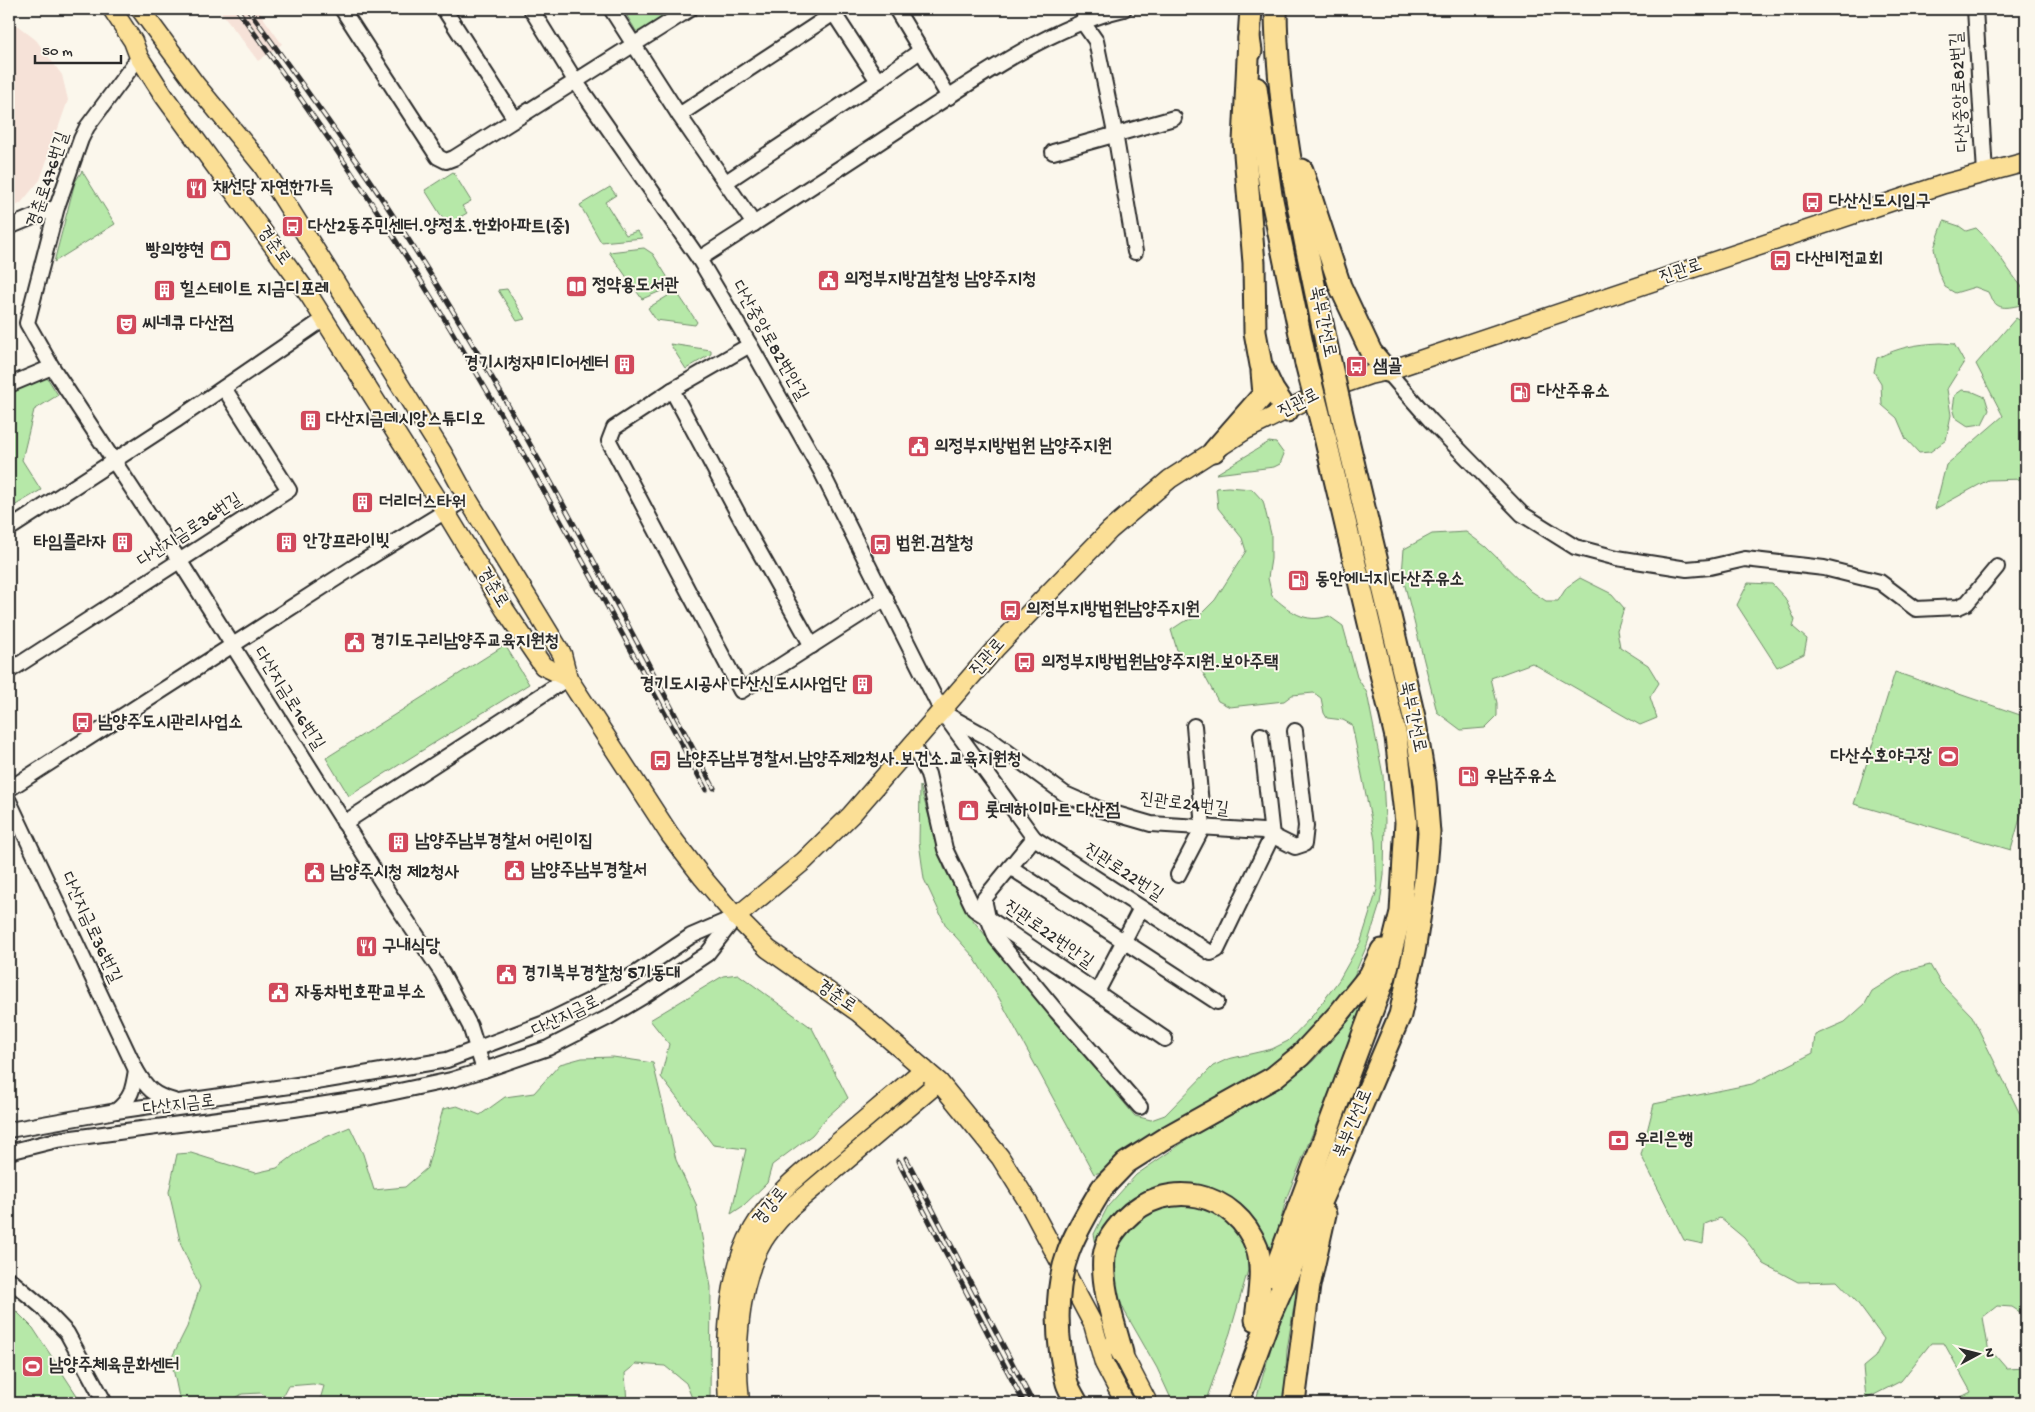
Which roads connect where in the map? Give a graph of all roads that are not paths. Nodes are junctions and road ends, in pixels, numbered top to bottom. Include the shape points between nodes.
1 (112, 9) edge
2 (140, 9) edge
3 (342, 9) edge
4 (444, 9) edge
5 (531, 9) edge
6 (611, 9) edge
7 (690, 9) edge
8 (896, 9) edge
9 (1124, 9) edge
10 (1251, 9) edge
11 (1276, 9) edge
12 (1975, 9) edge
13 (832, 11) edge
14 (1082, 21) junction
15 (1249, 38) junction
16 (634, 44) junction
17 (920, 51) junction
18 (139, 57) junction
19 (878, 81) junction
20 (576, 82) junction
21 (949, 97) junction
22 (1281, 101) junction
23 (679, 115) junction
24 (1174, 118) dead end
25 (515, 119) junction
26 (1115, 133) junction
27 (1053, 152) dead end
28 (2026, 162) edge
29 (1985, 173) junction
30 (726, 182) junction
31 (57, 207) junction
32 (754, 224) junction
33 (9, 227) edge
34 (1135, 252) dead end
35 (699, 259) junction
36 (324, 319) junction
37 (750, 344) junction
38 (1261, 365) junction
39 (52, 367) junction
40 (1387, 371) junction
41 (9, 385) edge
42 (224, 388) junction
43 (672, 390) junction
44 (1287, 411) junction
45 (1214, 451) junction
46 (114, 460) junction
47 (467, 498) junction
48 (445, 511) junction
49 (9, 529) edge
50 (179, 560) junction
51 (1997, 567) dead end
52 (886, 598) junction
53 (233, 646) junction
54 (812, 646) junction
55 (9, 671) edge
56 (568, 678) junction
57 (942, 712) junction
58 (1194, 726) dead end
59 (1296, 731) dead end
60 (1261, 735) dead end
61 (912, 744) junction
62 (9, 789) edge
63 (9, 801) edge
64 (344, 823) junction
65 (1203, 827) junction
66 (1272, 836) junction
67 (1034, 838) junction
68 (1010, 867) junction
69 (1178, 875) dead end
70 (1141, 908) junction
71 (1401, 912) junction
72 (736, 917) junction
73 (988, 918) junction
74 (1124, 941) junction
75 (1097, 992) junction
76 (1217, 1002) dead end
77 (1165, 1039) dead end
78 (478, 1049) junction
79 (924, 1069) junction
80 (136, 1070) junction
81 (484, 1070) junction
82 (939, 1082) junction
83 (177, 1102) junction
84 (1140, 1107) dead end
85 (116, 1111) junction
86 (9, 1130) edge
87 (9, 1152) edge
88 (1334, 1173) junction
89 (9, 1279) edge
90 (1256, 1320) junction
91 (1093, 1324) junction
92 (1122, 1353) junction
93 (1239, 1389) edge
94 (106, 1403) edge
95 (728, 1403) edge
96 (740, 1403) edge
97 (1077, 1403) edge
98 (1125, 1403) edge
99 (1148, 1403) edge
100 (1223, 1403) edge
101 (1294, 1403) edge

1 - 18 main road, 경춘로 via 133,41
2 - 47 main road, 경춘로 via 196,85 262,165 442,452
3 - 25 street via 438,157 446,161 454,158
4 - 25 street
5 - 20 street, 다산중앙로82번안길
6 - 16 street
7 - 16 street
8 - 17 street
9 - 14 street
10 - 15 highway, 북부간선로
11 - 22 highway, 북부간선로
12 - 29 street, 다산중앙로82번길
13 - 19 street
13 - 23 street
14 - 21 street via 1026,50
14 - 26 street via 1096,41
15 - 38 highway via 1244,142 1254,263 1255,332
15 - 71 highway, 북부간선로, bridge via 1271,195 1306,364 1396,737 1406,822
16 - 20 street
16 - 23 street
17 - 19 street
17 - 21 street
18 - 31 street, 경춘로476번길 via 87,126
18 - 36 main road, 경춘로
19 - 30 street
20 - 25 street
20 - 35 street, 다산중앙로82번안길
21 - 32 street
22 - 40 highway via 1340,286 1371,352
22 - 88 highway, 북부간선로, bridge via 1298,209 1329,357 1414,717 1429,833 1414,952 1400,1015
23 - 30 street
24 - 26 street
26 - 27 street
26 - 34 street
28 - 29 main road, 진관로
29 - 40 main road, 진관로
30 - 32 street
31 - 33 street
31 - 39 street, 경춘로476번길 via 26,324
32 - 35 street
35 - 37 street, 다산중앙로82번안길
36 - 42 street
36 - 48 main road, 경춘로
37 - 43 street
37 - 52 street, 다산중앙로82번안길 via 821,471
38 - 44 highway
38 - 45 highway via 1264,394
39 - 41 street
39 - 46 street, 경춘로476번길
40 - 44 main road, 진관로 via 1329,389
40 - 51 street via 1430,421 1522,514 1576,547 1617,558 1687,569 1745,559 1824,568 1880,582 1916,608 1958,607 1967,603
42 - 46 street
42 - 50 street, 다산지금로36번길 via 289,490
43 - 54 street
43 - 54 street via 614,428 610,441 741,691
44 - 45 main road, 진관로 via 1246,430
45 - 57 main road, 진관로 via 1170,479 1110,530 995,649
46 - 49 street
46 - 50 street, 다산지금로16번길
47 - 48 street
47 - 56 main road, 경춘로 via 562,654
48 - 53 street
48 - 56 main road, 경춘로 via 543,666
50 - 53 street, 다산지금로16번길
50 - 55 street, 다산지금로36번길
52 - 54 street
52 - 57 street, 다산중앙로82번안길
53 - 62 street
53 - 64 street, 다산지금로16번길
56 - 64 street
56 - 72 main road, 경춘로 via 670,835
57 - 61 main road, 진관로
57 - 65 street, 진관로24번길 via 987,737 1065,794 1099,809 1151,824
57 - 67 street, 진관로22번길
58 - 65 street
59 - 66 street, 진관로24번길 via 1306,826 1304,844 1295,847
60 - 66 street
61 - 72 main road, 진관로 via 851,815 804,861
61 - 73 street via 928,774 945,849 974,909
63 - 80 street, 다산지금로36번길
64 - 78 street, 다산지금로16번길 via 442,973 470,1026
65 - 66 street, 진관로24번길 via 1263,831
65 - 69 street
66 - 70 street, 진관로22번길 via 1217,950 1211,952
67 - 68 street, 진관로22번안길
67 - 70 street, 진관로22번길
68 - 73 street, 진관로22번안길 via 984,899
68 - 74 street
70 - 74 street
71 - 90 highway, 북부간선로 via 1385,976
71 - 97 highway, bridge via 1370,975 1300,1056 1273,1078 1126,1163 1102,1188 1068,1254 1058,1295 1060,1346 1067,1384
72 - 78 street, 다산지금로 via 691,936 581,1005
72 - 79 main road, 경춘로 via 768,949 859,1013
72 - 81 street, 다산지금로 via 707,954 644,996 548,1048
73 - 75 street, 진관로22번안길
73 - 84 street via 996,938
74 - 75 street
74 - 76 street
75 - 77 street, 진관로22번안길
78 - 81 street, 다산지금로16번길
78 - 83 street, 다산지금로 via 447,1060
79 - 82 main road, 경춘로
79 - 95 main road, 경강로 via 774,1198 752,1230 739,1261 729,1311 725,1362
80 - 83 street, 다산지금로36번길 via 150,1090
80 - 85 street via 127,1102
81 - 87 street, 다산지금로 via 371,1097 57,1140
82 - 91 main road, 경춘로 via 1000,1157 1028,1202
82 - 96 main road, 경강로 via 790,1208 762,1242 749,1273 741,1310 737,1374
83 - 85 street, 다산지금로
85 - 86 street, 다산지금로
88 - 93 highway, 북부간선로
88 - 101 highway via 1308,1286
89 - 94 street via 67,1333
90 - 92 highway via 1260,1271 1257,1249 1229,1208 1204,1196 1183,1194 1156,1198 1124,1220 1112,1234 1104,1254 1104,1278
90 - 93 highway, 북부간선로
91 - 92 main road, 경춘로
91 - 98 main road, 경춘로 via 1104,1363
92 - 99 main road, 경춘로
93 - 100 highway, 북부간선로

